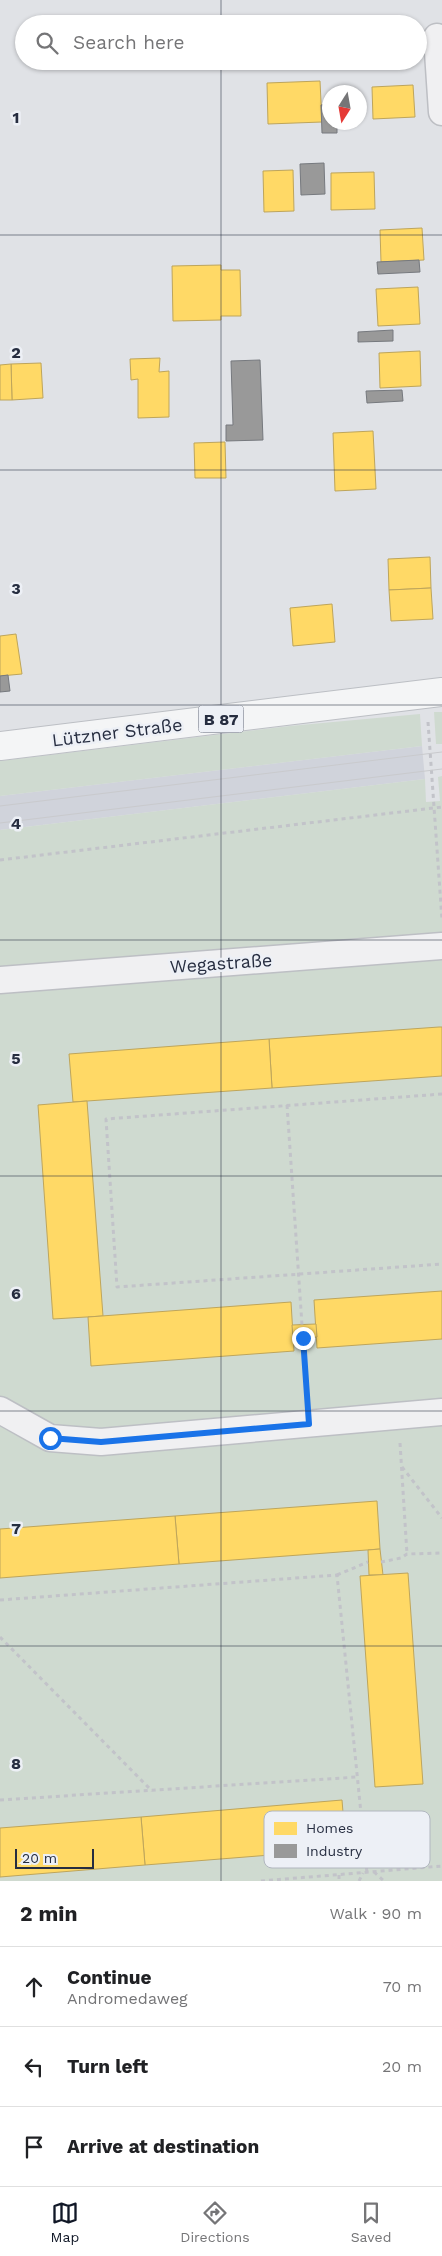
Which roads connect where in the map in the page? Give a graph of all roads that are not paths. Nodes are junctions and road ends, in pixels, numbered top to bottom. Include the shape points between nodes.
1 (438, 37) dead end
2 (442, 112) edge
3 (434, 693) edge
4 (0, 746) edge
5 (442, 946) edge
6 (0, 980) edge
7 (0, 1410) edge
8 (442, 1412) edge

1 - 2 street
3 - 4 main road, Lützner Straße / B 87
5 - 6 street, Wegastraße
7 - 8 street via 50,1438 101,1442

